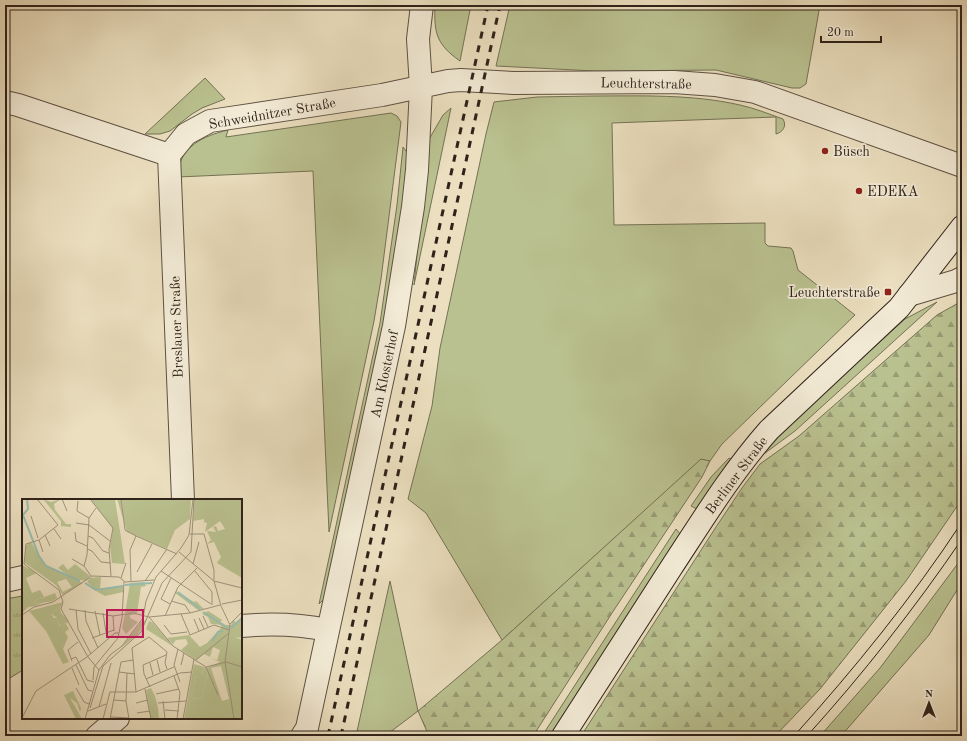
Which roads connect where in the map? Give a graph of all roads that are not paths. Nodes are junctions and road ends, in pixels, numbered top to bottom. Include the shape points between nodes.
1 (422, 5) edge
2 (484, 82) joint
3 (421, 87) junction
4 (5, 102) edge
5 (169, 155) junction
6 (962, 166) edge
7 (962, 227) edge
8 (962, 278) edge
9 (909, 296) junction
10 (183, 499) edge
11 (22, 577) edge
12 (5, 581) edge
13 (242, 626) edge
14 (328, 630) junction
15 (117, 719) edge
16 (97, 736) edge
17 (302, 736) edge
18 (563, 736) edge

1 - 3 street, Am Klosterhof via 418,39
2 - 3 street, Schweidnitzer Straße via 448,81
2 - 6 street, Leuchterstraße via 674,82 715,85 755,92
3 - 5 street, Schweidnitzer Straße via 210,121 186,134
3 - 14 street, Am Klosterhof via 417,170 402,282
4 - 5 street
5 - 10 street, Breslauer Straße
7 - 9 street, Berliner Straße
8 - 9 street
9 - 18 street, Berliner Straße via 749,452
11 - 12 street
13 - 14 street via 285,624
14 - 17 street, Am Klosterhof via 307,728
15 - 16 street

